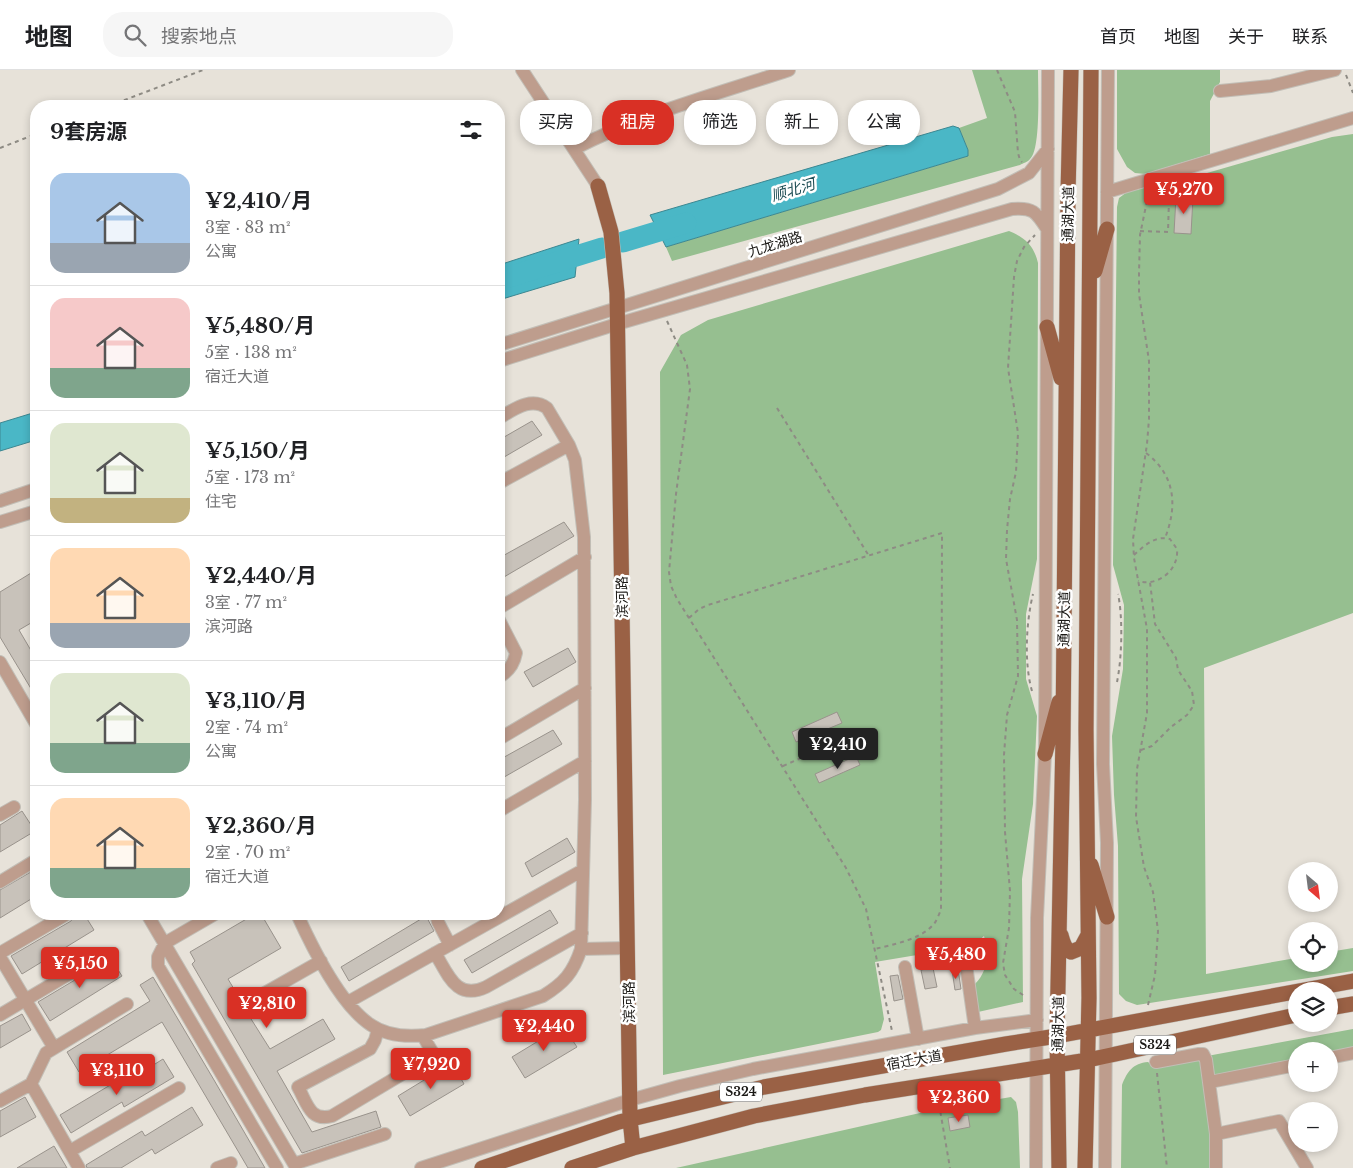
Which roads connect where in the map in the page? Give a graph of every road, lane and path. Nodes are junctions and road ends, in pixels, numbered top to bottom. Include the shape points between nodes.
1 (203, 70) edge
2 (522, 70) edge
3 (789, 70) edge
4 (997, 70) edge
5 (1048, 70) edge
6 (1071, 70) edge
7 (1091, 70) edge
8 (1108, 70) edge
9 (1334, 70) edge
10 (1344, 70) edge
11 (1220, 92) dead end
12 (1353, 93) edge
13 (125, 100) edge
14 (1353, 118) edge
15 (30, 136) edge
16 (0, 148) edge
17 (574, 149) junction
18 (1048, 150) junction
19 (1031, 171) junction
20 (1152, 178) junction
21 (598, 186) joint
22 (1107, 192) junction
23 (1148, 198) junction
24 (1048, 229) junction
25 (1107, 229) junction
26 (1140, 231) junction
27 (1035, 234) dead end
28 (1089, 292) junction
29 (617, 308) junction
30 (662, 311) junction
31 (617, 324) junction
32 (1047, 327) junction
33 (505, 343) edge
34 (505, 359) edge
35 (1066, 396) junction
36 (777, 408) dead end
37 (505, 415) edge
38 (569, 445) junction
39 (1146, 453) junction
40 (505, 480) edge
41 (30, 491) edge
42 (0, 501) edge
43 (30, 513) edge
44 (0, 522) edge
45 (1165, 538) junction
46 (1134, 555) junction
47 (869, 556) junction
48 (585, 557) junction
49 (1138, 581) junction
50 (1150, 582) junction
51 (505, 604) edge
52 (689, 618) junction
53 (505, 632) edge
54 (0, 662) edge
55 (505, 674) edge
56 (1064, 686) junction
57 (585, 688) junction
58 (30, 714) edge
59 (505, 735) edge
60 (1140, 750) junction
61 (810, 754) dead end
62 (1045, 754) junction
63 (585, 761) junction
64 (782, 766) junction
65 (14, 807) dead end
66 (505, 808) edge
67 (0, 815) edge
68 (1087, 853) junction
69 (30, 864) edge
70 (583, 870) junction
71 (0, 882) edge
72 (505, 914) edge
73 (1107, 917) junction
74 (57, 920) edge
75 (151, 920) edge
76 (204, 920) edge
77 (300, 920) edge
78 (438, 920) edge
79 (494, 920) edge
80 (1060, 931) junction
81 (582, 933) junction
82 (1088, 934) junction
83 (164, 943) junction
84 (450, 945) junction
85 (628, 948) junction
86 (581, 949) junction
87 (875, 949) junction
88 (436, 953) junction
89 (0, 955) edge
90 (96, 958) dead end
91 (320, 962) junction
92 (966, 965) dead end
93 (905, 967) dead end
94 (1353, 980) edge
95 (1024, 996) dead end
96 (25, 1000) junction
97 (348, 1002) junction
98 (247, 1003) dead end
99 (127, 1004) dead end
100 (1353, 1004) edge
101 (1338, 1006) edge
102 (0, 1015) edge
103 (1288, 1017) edge
104 (1037, 1020) junction
105 (1145, 1020) junction
106 (1106, 1027) junction
107 (378, 1028) junction
108 (975, 1028) junction
109 (1089, 1030) junction
110 (423, 1036) junction
111 (1057, 1036) junction
112 (918, 1039) junction
113 (1037, 1039) junction
114 (894, 1043) junction
115 (54, 1048) junction
116 (1353, 1053) edge
117 (1106, 1056) junction
118 (1338, 1056) edge
119 (1088, 1060) junction
120 (1156, 1062) joint
121 (1057, 1065) junction
122 (1288, 1066) edge
123 (1036, 1068) junction
124 (1210, 1082) junction
125 (31, 1084) junction
126 (179, 1088) dead end
127 (630, 1100) junction
128 (0, 1101) edge
129 (940, 1104) dead end
130 (630, 1119) junction
131 (385, 1134) dead end
132 (1216, 1134) junction
133 (633, 1148) junction
134 (70, 1151) junction
135 (1059, 1162) edge
136 (1085, 1162) edge
137 (231, 1163) dead end
138 (79, 1168) edge
139 (217, 1168) edge
140 (277, 1168) edge
141 (420, 1168) edge
142 (482, 1168) edge
143 (572, 1168) edge
144 (950, 1168) edge
145 (1036, 1168) edge
146 (1105, 1168) edge
147 (1167, 1168) edge
148 (1216, 1168) edge
149 (1307, 1168) edge

1 - 13 path
2 - 17 street, 滨河路
3 - 17 street via 615,129
4 - 19 path via 1015,112 1020,160
5 - 18 street
6 - 35 main road, 通湖大道
7 - 28 main road, 通湖大道
8 - 22 street
9 - 11 street via 1271,86
10 - 12 path
14 - 20 street
15 - 16 path
17 - 21 street, 滨河路
18 - 19 street, 九龙湖路
18 - 24 street
19 - 29 street, 九龙湖路 via 989,192
20 - 22 street
20 - 23 path
21 - 29 main road, 滨河路 via 611,232
22 - 25 street
23 - 26 path
23 - 26 path via 1169,199 1168,232
24 - 30 street via 1037,215 1026,208 1012,209
24 - 32 street
25 - 28 main road
25 - 73 street via 1103,764 1108,844
26 - 39 path via 1139,294 1150,381
27 - 95 path via 1017,261 1008,368 1018,433 1006,559 1017,620 1018,676 1007,715 1004,755 1010,891 1009,928 1003,963 1005,975 1014,990
28 - 68 main road, 通湖大道
29 - 31 main road, 滨河路
29 - 33 street, 九龙湖路
30 - 31 street
30 - 52 path via 687,365 690,389 669,572 671,586
31 - 34 street
31 - 85 main road, 滨河路
32 - 35 main road
32 - 62 street
35 - 56 main road, 通湖大道
36 - 47 path
37 - 38 street via 530,403 542,404
38 - 40 street
38 - 48 street via 575,460
39 - 45 path via 1163,468 1171,488 1170,526
39 - 46 path via 1135,520
41 - 42 street
43 - 44 street
45 - 46 path via 1152,541
45 - 50 path via 1170,539 1177,549 1177,560 1165,576
46 - 49 path
47 - 52 path via 708,605
47 - 87 path via 942,533 941,910 934,924 922,933
48 - 51 street
48 - 57 street
49 - 50 path
49 - 60 path via 1147,629 1147,713
50 - 60 path via 1155,624 1192,691 1194,705 1152,746
52 - 64 path
53 - 55 street via 516,653
54 - 58 street
56 - 62 main road
56 - 80 main road, 通湖大道
57 - 59 street
57 - 63 street
60 - 105 path via 1136,817 1158,931 1155,976
61 - 64 path
62 - 104 street via 1037,918
63 - 66 street
63 - 70 street
64 - 87 path via 859,892
65 - 67 street
68 - 73 main road
68 - 82 main road, 通湖大道
69 - 71 street
70 - 72 street
70 - 81 street
73 - 106 street
74 - 89 street
75 - 83 street
76 - 83 street
77 - 91 street
78 - 84 street
79 - 84 street
80 - 82 main road via 1063,945 1071,952 1081,948
80 - 111 main road, 通湖大道
81 - 86 street
81 - 88 street via 472,992 460,989 453,982
82 - 109 main road, 通湖大道
83 - 131 street via 294,1164
83 - 140 street via 158,956 162,974
84 - 88 street
85 - 86 street
85 - 127 main road, 滨河路
86 - 110 street via 568,977 543,996
87 - 114 path
88 - 97 street
89 - 96 street
90 - 96 street
91 - 97 street
91 - 98 street
92 - 108 street
93 - 112 street
94 - 105 main road, 宿迁大道 / S324
96 - 102 street
96 - 115 street
97 - 107 street
99 - 115 street
100 - 101 main road
103 - 117 main road, 宿迁大道 / S324
104 - 108 street
104 - 113 street
105 - 106 main road, 宿迁大道 / S324
106 - 109 main road, 宿迁大道 / S324
106 - 117 street
107 - 110 street via 389,1033
107 - 110 street via 370,1049 298,1087 316,1116 332,1116 434,1055
108 - 112 street
109 - 111 main road, 宿迁大道 / S324
109 - 119 main road, 通湖大道
111 - 113 main road, 宿迁大道 / S324
111 - 121 main road, 通湖大道
112 - 114 street
113 - 123 street
113 - 130 main road, 宿迁大道 / S324 via 764,1087
114 - 127 street via 754,1069
115 - 125 street via 46,1053
116 - 118 street
117 - 119 main road, 宿迁大道 / S324
117 - 146 street
119 - 121 main road, 宿迁大道 / S324
119 - 136 main road, 通湖大道
120 - 124 street via 1203,1054
120 - 147 path
121 - 123 main road, 宿迁大道 / S324
121 - 135 main road, 通湖大道
122 - 124 street
123 - 133 main road, 宿迁大道 / S324 via 754,1116
123 - 145 street
124 - 132 street
125 - 128 street
125 - 134 street
126 - 134 street
127 - 130 main road, 滨河路
127 - 141 street
129 - 144 path
130 - 133 main road, 滨河路
130 - 142 main road, 宿迁大道 / S324
132 - 148 street
132 - 149 street via 1279,1121
133 - 143 main road, 宿迁大道 / S324
134 - 138 street
135 - 136 main road via 1065,1151 1077,1149
137 - 139 street

